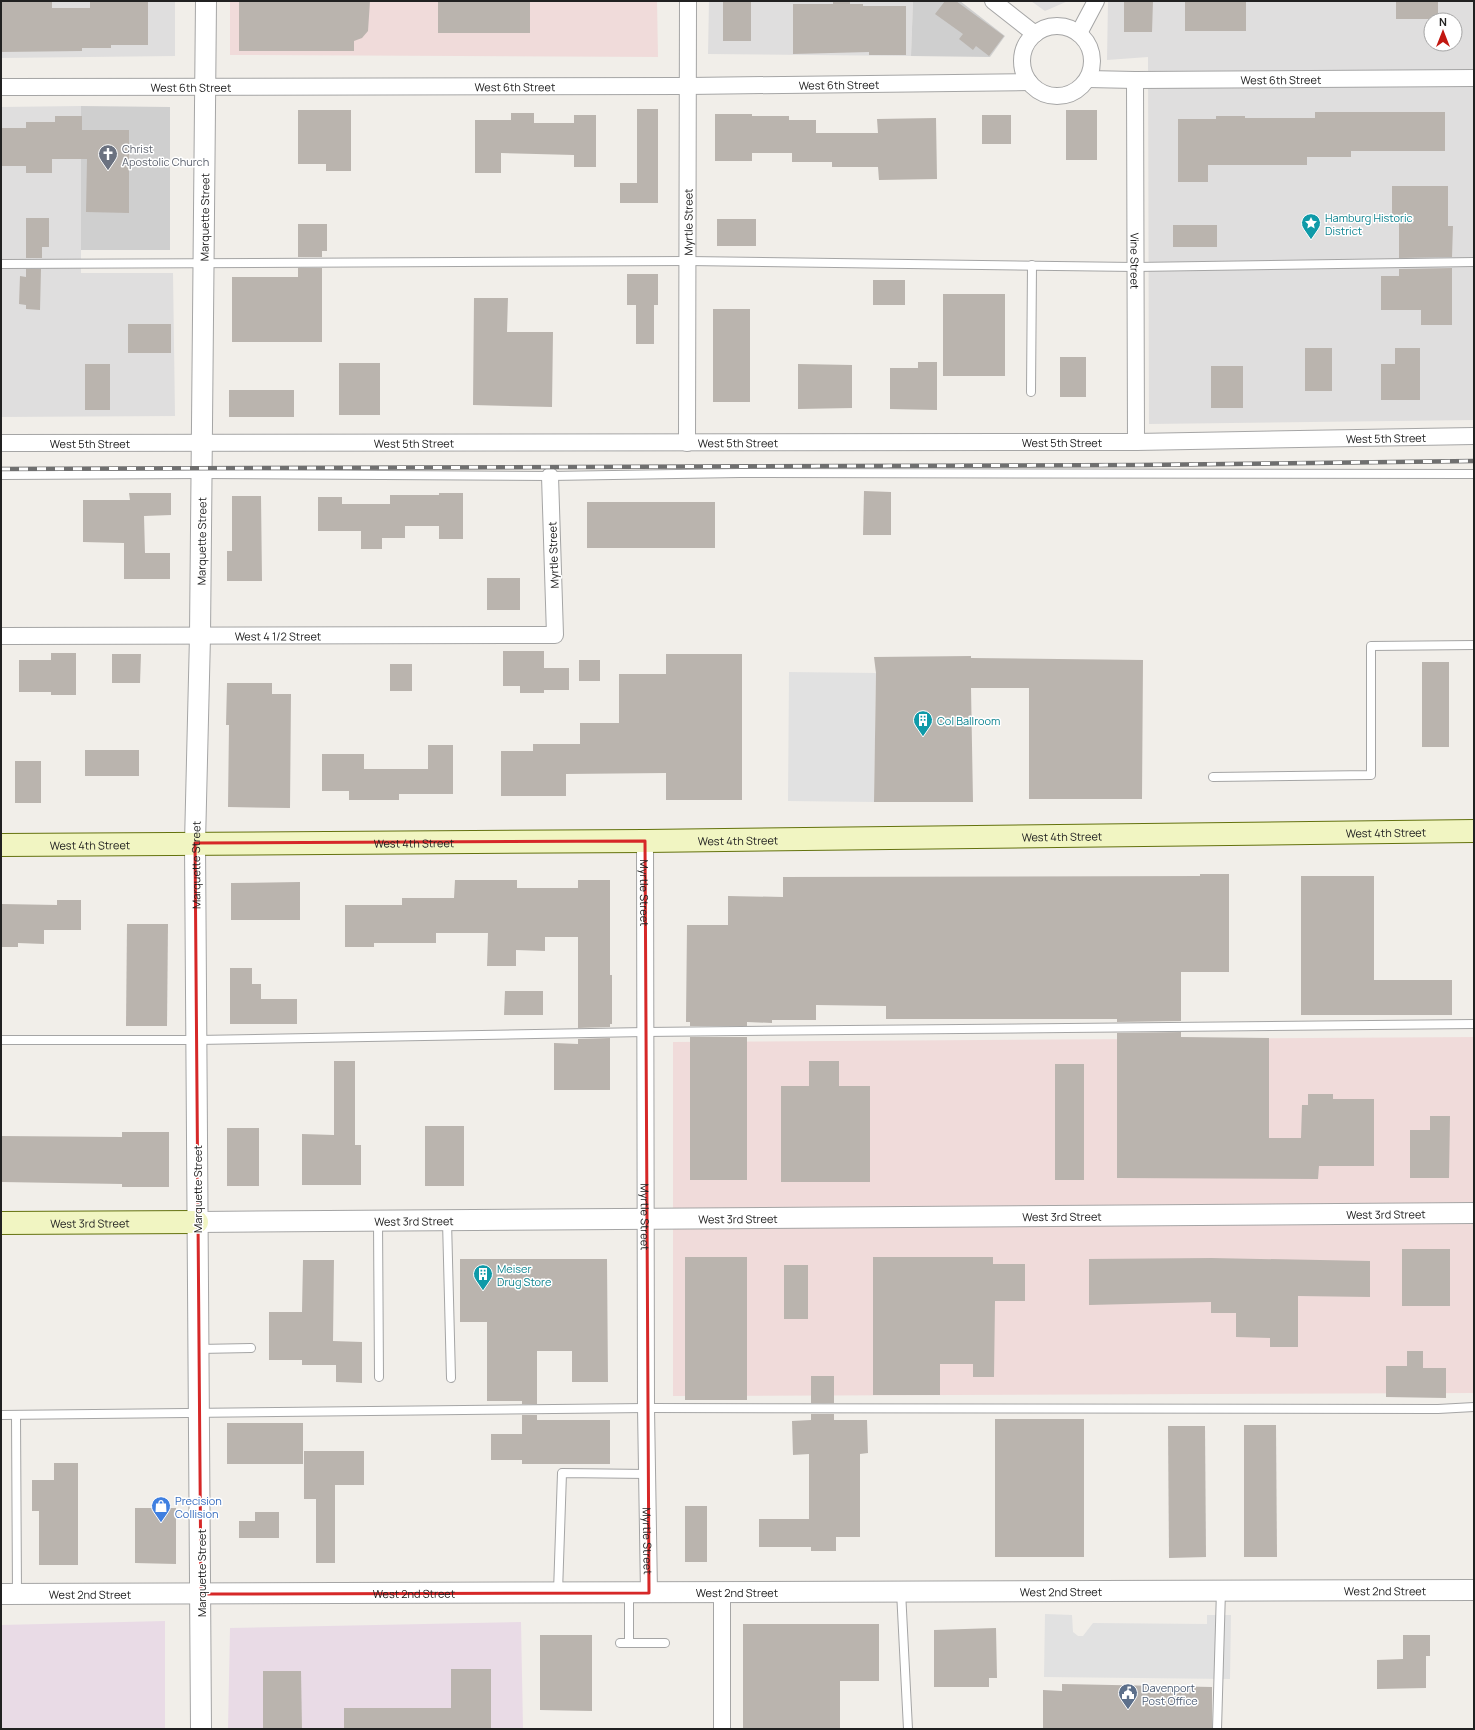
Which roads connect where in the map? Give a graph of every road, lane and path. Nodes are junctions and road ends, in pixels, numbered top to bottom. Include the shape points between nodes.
1 (206, 1) edge
2 (688, 1) edge
3 (993, 1) edge
4 (1096, 1) edge
5 (1079, 33) junction
6 (1035, 34) junction
7 (1474, 78) edge
8 (1088, 79) junction
9 (1135, 80) junction
10 (1029, 82) junction
11 (206, 86) junction
12 (688, 86) junction
13 (1, 87) edge
14 (688, 261) junction
15 (1474, 262) edge
16 (204, 263) junction
17 (1, 264) edge
18 (1032, 265) junction
19 (1136, 267) junction
20 (1031, 392) dead end
21 (1474, 436) edge
22 (1136, 442) junction
23 (1, 443) edge
24 (202, 443) junction
25 (687, 443) junction
26 (202, 474) junction
27 (1474, 474) edge
28 (1, 475) edge
29 (550, 476) junction
30 (555, 635) joint
31 (1, 636) edge
32 (200, 636) junction
33 (1474, 645) edge
34 (1213, 777) dead end
35 (1474, 832) edge
36 (645, 841) junction
37 (195, 843) junction
38 (1, 844) edge
39 (1474, 1024) edge
40 (645, 1032) junction
41 (1, 1040) edge
42 (197, 1040) junction
43 (1474, 1213) edge
44 (647, 1218) junction
45 (378, 1220) junction
46 (447, 1220) junction
47 (197, 1222) junction
48 (1, 1223) edge
49 (199, 1348) junction
50 (251, 1348) dead end
51 (379, 1377) dead end
52 (450, 1378) dead end
53 (1474, 1407) edge
54 (646, 1408) junction
55 (199, 1413) junction
56 (1, 1415) edge
57 (16, 1415) junction
58 (648, 1474) junction
59 (1221, 1589) junction
60 (901, 1590) junction
61 (1474, 1590) edge
62 (722, 1591) junction
63 (558, 1593) junction
64 (629, 1593) junction
65 (649, 1593) junction
66 (9, 1594) edge
67 (201, 1594) junction
68 (620, 1643) dead end
69 (629, 1643) junction
70 (665, 1643) dead end
71 (201, 1729) edge
72 (722, 1729) edge
73 (908, 1729) edge
74 (1217, 1729) edge

1 - 11 street, Marquette Street
2 - 12 street, Myrtle Street
3 - 6 street
4 - 5 street
5 - 6 street via 1068,27 1057,26 1045,28
5 - 8 street via 1087,41 1092,52 1093,63
6 - 10 street via 1022,54 1022,66
7 - 9 street, West 6th Street
8 - 9 street, West 6th Street
8 - 10 street via 1076,92 1065,96 1042,93
9 - 19 street, Vine Street
10 - 12 street, West 6th Street
11 - 12 street, West 6th Street
11 - 13 street, West 6th Street
11 - 16 street, Marquette Street
12 - 14 street, Myrtle Street
14 - 16 lane
14 - 18 lane
14 - 25 street, Myrtle Street
15 - 19 lane
16 - 17 lane
16 - 24 street, Marquette Street
18 - 19 lane
18 - 20 lane
19 - 22 street, Vine Street
21 - 22 street, West 5th Street
22 - 25 street, West 5th Street
23 - 24 street, West 5th Street
24 - 25 street, West 5th Street
24 - 26 street, Marquette Street
26 - 28 lane
26 - 29 lane
26 - 32 street, Marquette Street
27 - 29 lane via 732,473
29 - 30 street, Myrtle Street
30 - 32 street, West 4 1/2 Street
31 - 32 street, West 4 1/2 Street
32 - 37 street, Marquette Street
33 - 34 lane via 1371,646 1371,775
35 - 36 main road, West 4th Street
36 - 37 main road, West 4th Street
36 - 40 street, Myrtle Street
37 - 38 main road, West 4th Street
37 - 42 street, Marquette Street
39 - 40 lane
40 - 42 lane
40 - 44 street, Myrtle Street
41 - 42 lane
42 - 47 street, Marquette Street
43 - 44 street, West 3rd Street
44 - 46 street, West 3rd Street
44 - 54 street, Myrtle Street
45 - 46 street, West 3rd Street
45 - 47 street, West 3rd Street
45 - 51 lane
46 - 52 lane
47 - 48 main road, West 3rd Street
47 - 49 street, Marquette Street
49 - 50 lane
49 - 55 street, Marquette Street
53 - 54 lane
54 - 55 lane
54 - 58 street, Myrtle Street
55 - 57 lane
55 - 67 street, Marquette Street
56 - 57 lane
57 - 66 lane
58 - 63 lane via 562,1473
58 - 65 street, Myrtle Street
59 - 60 street, West 2nd Street
59 - 61 street, West 2nd Street
59 - 74 lane
60 - 62 street, West 2nd Street
60 - 73 lane
62 - 65 street, West 2nd Street
62 - 72 street
63 - 64 street, West 2nd Street
63 - 67 street, West 2nd Street
64 - 65 street, West 2nd Street
64 - 69 lane
66 - 67 street, West 2nd Street
67 - 71 street, Marquette Street
68 - 69 lane
69 - 70 lane

